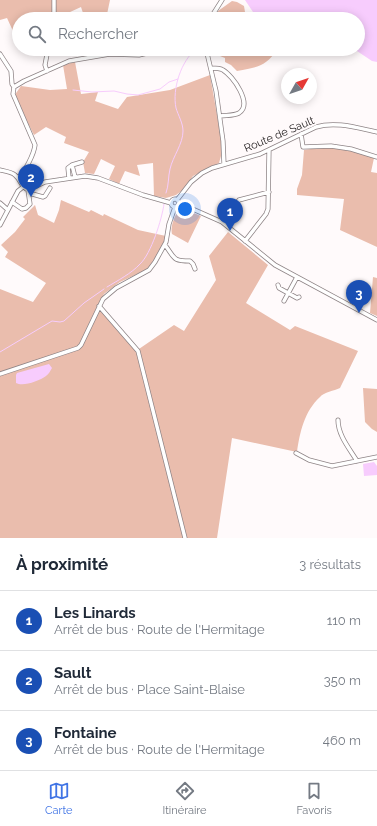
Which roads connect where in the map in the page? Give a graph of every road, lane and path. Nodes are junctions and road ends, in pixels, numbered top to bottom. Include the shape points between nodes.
1 (54, 0) edge
2 (222, 0) edge
3 (54, 12) edge
4 (214, 12) edge
5 (0, 54) edge
6 (47, 56) edge
7 (98, 56) edge
8 (208, 56) edge
9 (211, 68) junction
10 (47, 71) junction
11 (14, 87) junction
12 (220, 116) junction
13 (377, 132) edge
14 (301, 134) junction
15 (269, 151) junction
16 (377, 157) edge
17 (82, 162) dead end
18 (224, 164) junction
19 (72, 165) junction
20 (0, 170) edge
21 (75, 177) junction
22 (18, 178) junction
23 (69, 178) junction
24 (23, 187) junction
25 (50, 188) dead end
26 (28, 192) junction
27 (269, 192) junction
28 (12, 202) junction
29 (171, 202) junction
30 (178, 202) junction
31 (0, 203) edge
32 (174, 207) junction
33 (8, 210) junction
34 (222, 222) junction
35 (0, 225) edge
36 (245, 242) junction
37 (165, 245) junction
38 (195, 269) dead end
39 (297, 278) junction
40 (278, 285) dead end
41 (288, 293) junction
42 (300, 296) dead end
43 (284, 301) dead end
44 (99, 306) junction
45 (377, 320) edge
46 (0, 374) edge
47 (338, 420) dead end
48 (296, 453) dead end
49 (377, 457) edge
50 (357, 461) junction
51 (185, 538) edge

1 - 3 street
2 - 4 street
5 - 11 street via 11,71
6 - 10 street
7 - 10 street via 69,61
8 - 9 street
9 - 12 street
9 - 12 street via 222,69 230,75 244,102 239,113
10 - 11 street
11 - 22 street via 13,94 35,141 33,153 23,174
12 - 18 street
13 - 14 street, Route de Sault via 322,125
14 - 15 street, Route de Sault
14 - 16 street via 303,147 331,146
15 - 18 street, Route de Sault
15 - 27 street
17 - 19 street
18 - 30 street, Route de Sault via 196,177
19 - 21 street
19 - 23 street via 68,168
20 - 22 street
21 - 23 street
21 - 29 street via 98,178 143,195
22 - 24 street
23 - 26 street via 42,182
24 - 26 street
24 - 28 street
25 - 26 street via 43,197
26 - 28 street via 30,204 26,208 22,209
27 - 34 street via 239,200
27 - 36 street via 267,212
28 - 33 street
29 - 30 street
29 - 32 street
30 - 32 street
30 - 34 street
31 - 33 street
32 - 37 street
33 - 35 street
34 - 36 street
36 - 39 street
37 - 38 street via 174,259 190,261
37 - 44 street via 149,270 113,290 103,298
39 - 41 street
39 - 45 street
40 - 41 street
41 - 42 street via 297,298
41 - 43 street
44 - 46 street via 78,348
44 - 51 street via 138,351
47 - 50 street via 341,435
48 - 50 street via 328,465
49 - 50 street

